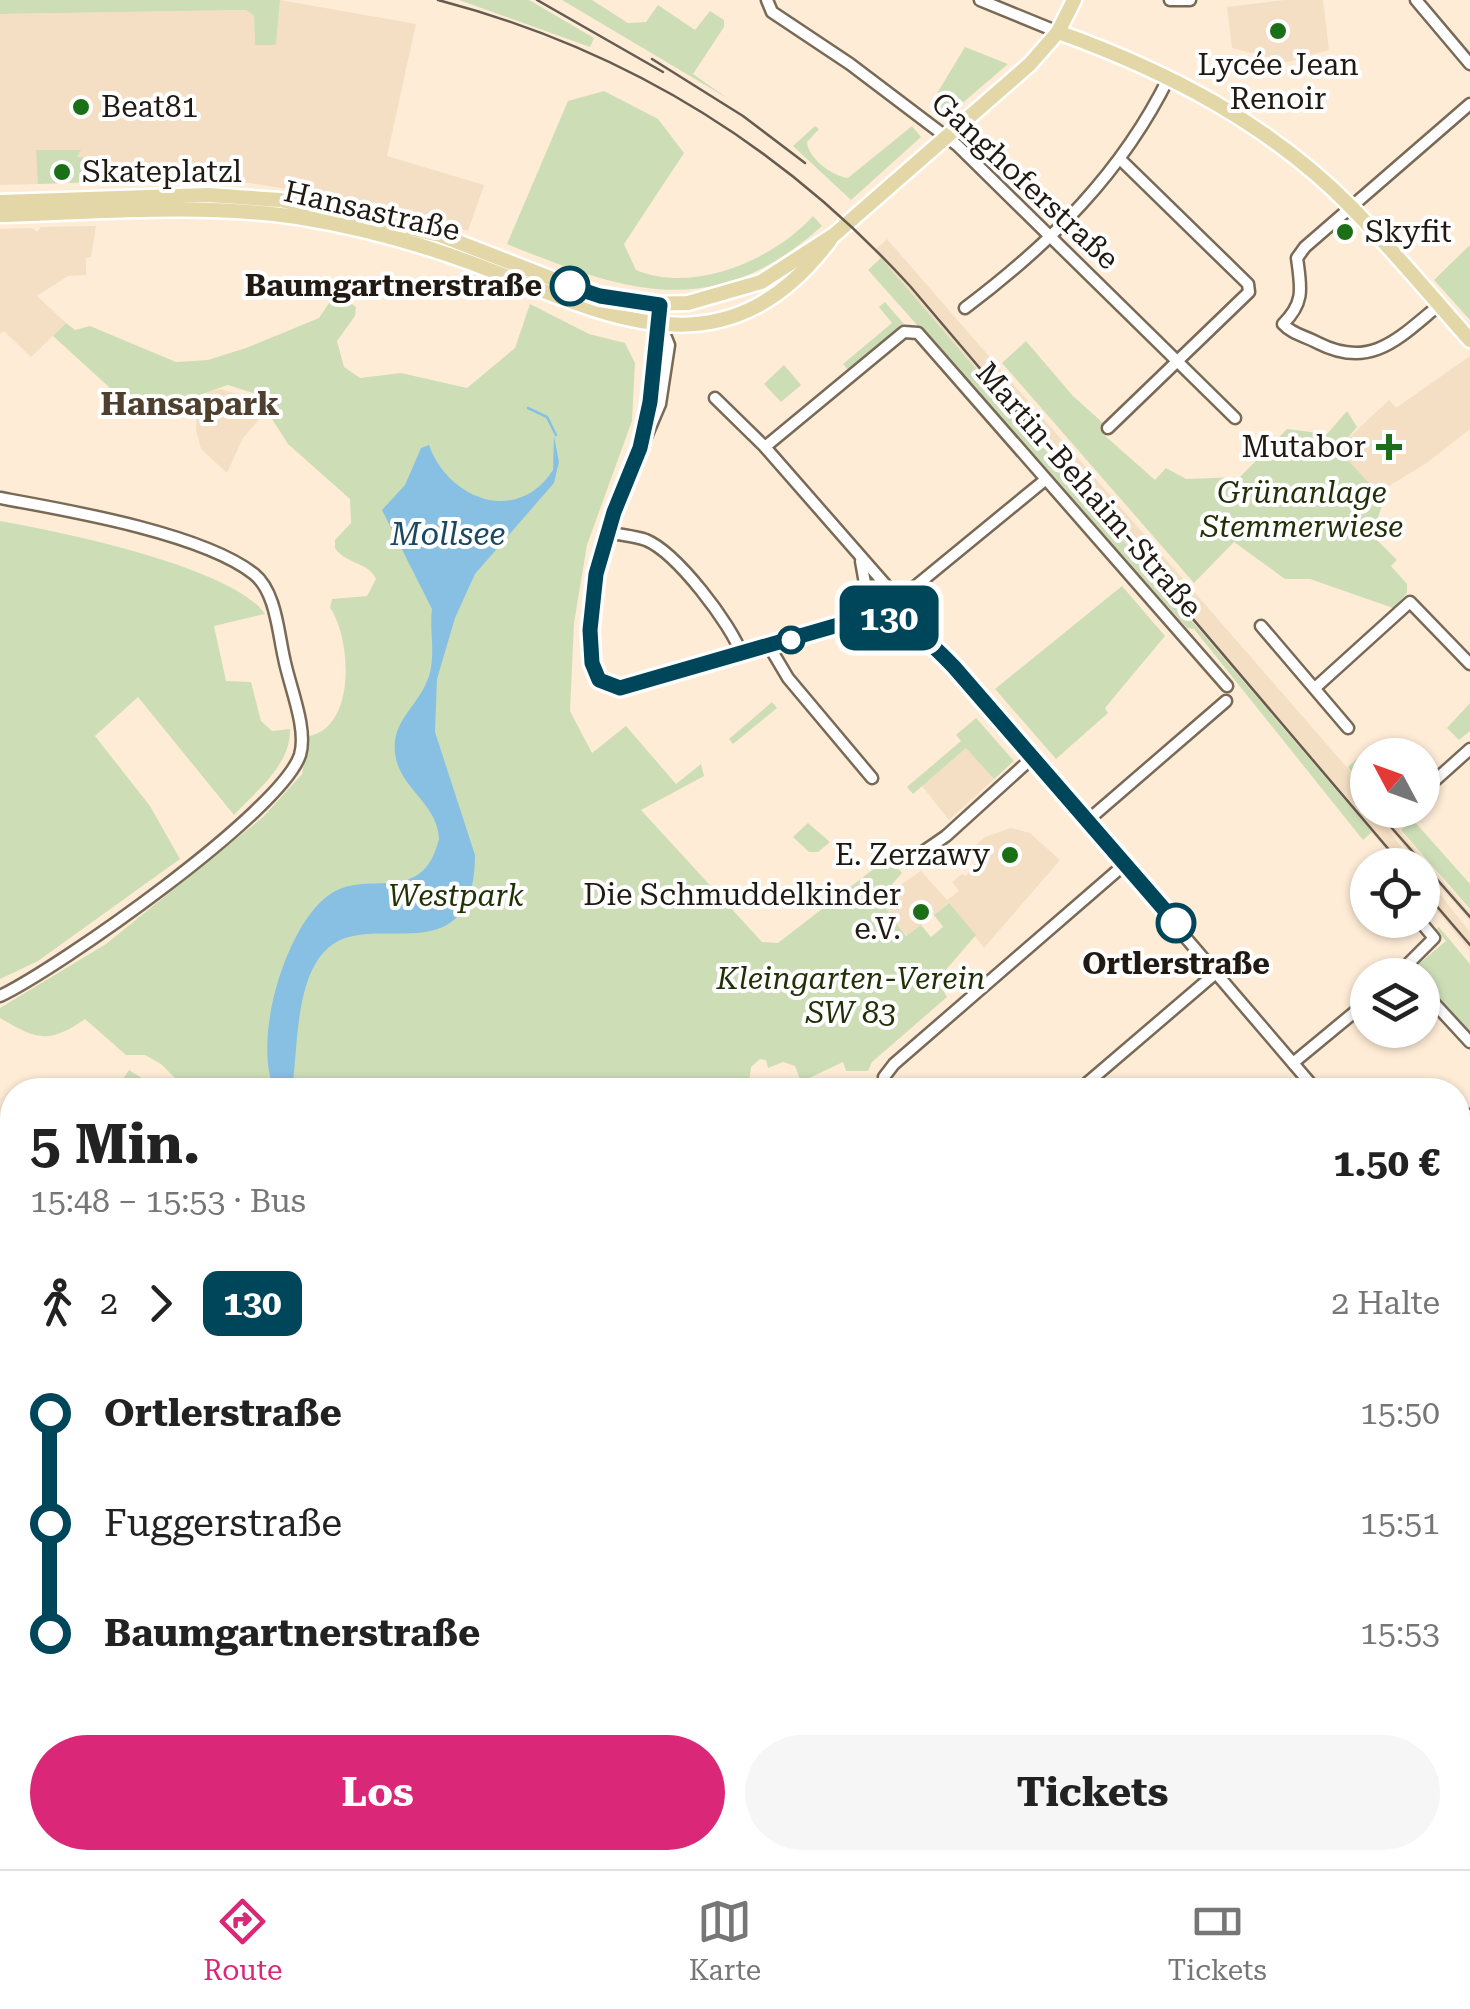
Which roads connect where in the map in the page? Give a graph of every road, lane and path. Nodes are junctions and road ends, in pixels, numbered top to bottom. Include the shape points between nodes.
1 (766, 0) edge
2 (980, 0) edge
3 (1074, 0) edge
4 (1170, 0) edge
5 (1190, 0) edge
6 (1416, 0) edge
7 (1058, 32) junction
8 (1470, 64) edge
9 (1169, 78) junction
10 (1470, 104) edge
11 (947, 137) junction
12 (1122, 161) junction
13 (0, 202) edge
14 (1352, 207) junction
15 (0, 216) edge
16 (834, 235) junction
17 (1050, 236) junction
18 (660, 305) junction
19 (1438, 306) junction
20 (965, 308) dead end
21 (661, 324) junction
22 (1470, 340) edge
23 (1178, 362) junction
24 (714, 398) dead end
25 (1236, 418) dead end
26 (1108, 428) dead end
27 (765, 447) junction
28 (1045, 480) junction
29 (0, 498) edge
30 (608, 532) junction
31 (860, 560) junction
32 (896, 600) junction
33 (870, 617) junction
34 (888, 618) junction
35 (905, 624) junction
36 (1261, 626) dead end
37 (769, 646) junction
38 (742, 655) junction
39 (1470, 664) edge
40 (1227, 686) dead end
41 (1315, 688) junction
42 (1226, 701) dead end
43 (1348, 728) dead end
44 (1470, 749) edge
45 (1032, 758) junction
46 (1440, 776) edge
47 (872, 778) dead end
48 (1087, 822) junction
49 (917, 856) dead end
50 (1124, 864) junction
51 (1434, 938) edge
52 (1416, 958) edge
53 (1217, 972) junction
54 (0, 996) edge
55 (1440, 1010) edge
56 (1350, 1016) edge
57 (1470, 1042) edge
58 (1293, 1062) junction
59 (884, 1078) edge
60 (1094, 1078) edge
61 (1306, 1078) edge

1 - 11 street, Ganghoferstraße via 772,12
2 - 7 street
3 - 7 main road
4 - 5 street
6 - 8 street
7 - 9 main road
7 - 11 main road
9 - 12 street
9 - 14 main road via 1240,116
10 - 14 street
11 - 16 main road
11 - 17 street, Ganghoferstraße
12 - 17 street
12 - 23 street via 1248,284 1250,292
13 - 18 main road, Hansastraße via 208,195 325,207 440,235 600,296
14 - 19 main road
14 - 19 street via 1296,258 1302,294 1282,324 1336,352 1354,354 1398,341
15 - 21 main road, Hansastraße via 184,210 297,218 410,242 586,310
16 - 18 main road via 746,288
16 - 21 main road via 818,256 760,301 706,321
17 - 20 street
17 - 23 street, Ganghoferstraße
18 - 21 street
19 - 22 main road
21 - 30 street via 640,448
23 - 25 street, Ganghoferstraße
23 - 26 street
24 - 27 street
27 - 28 street, Martin-Behaim-Straße via 910,330
27 - 31 street
28 - 32 street
28 - 40 street, Martin-Behaim-Straße
29 - 54 street via 121,522 258,577 272,606 302,742 293,768 236,829 66,960
30 - 38 street via 660,550 722,617
30 - 38 street via 590,630 594,670 605,686 620,688
31 - 32 street
31 - 33 street
32 - 34 street
32 - 35 street
33 - 34 street
33 - 37 street
34 - 35 street
35 - 45 street via 954,667
36 - 41 street
37 - 38 street
37 - 47 street
39 - 41 street via 1412,602
41 - 43 street
42 - 48 street
44 - 46 street
45 - 48 street
45 - 49 street
48 - 50 street
50 - 53 street
50 - 59 street
51 - 52 street
53 - 58 street
53 - 60 street
55 - 57 street
56 - 58 street
58 - 61 street

